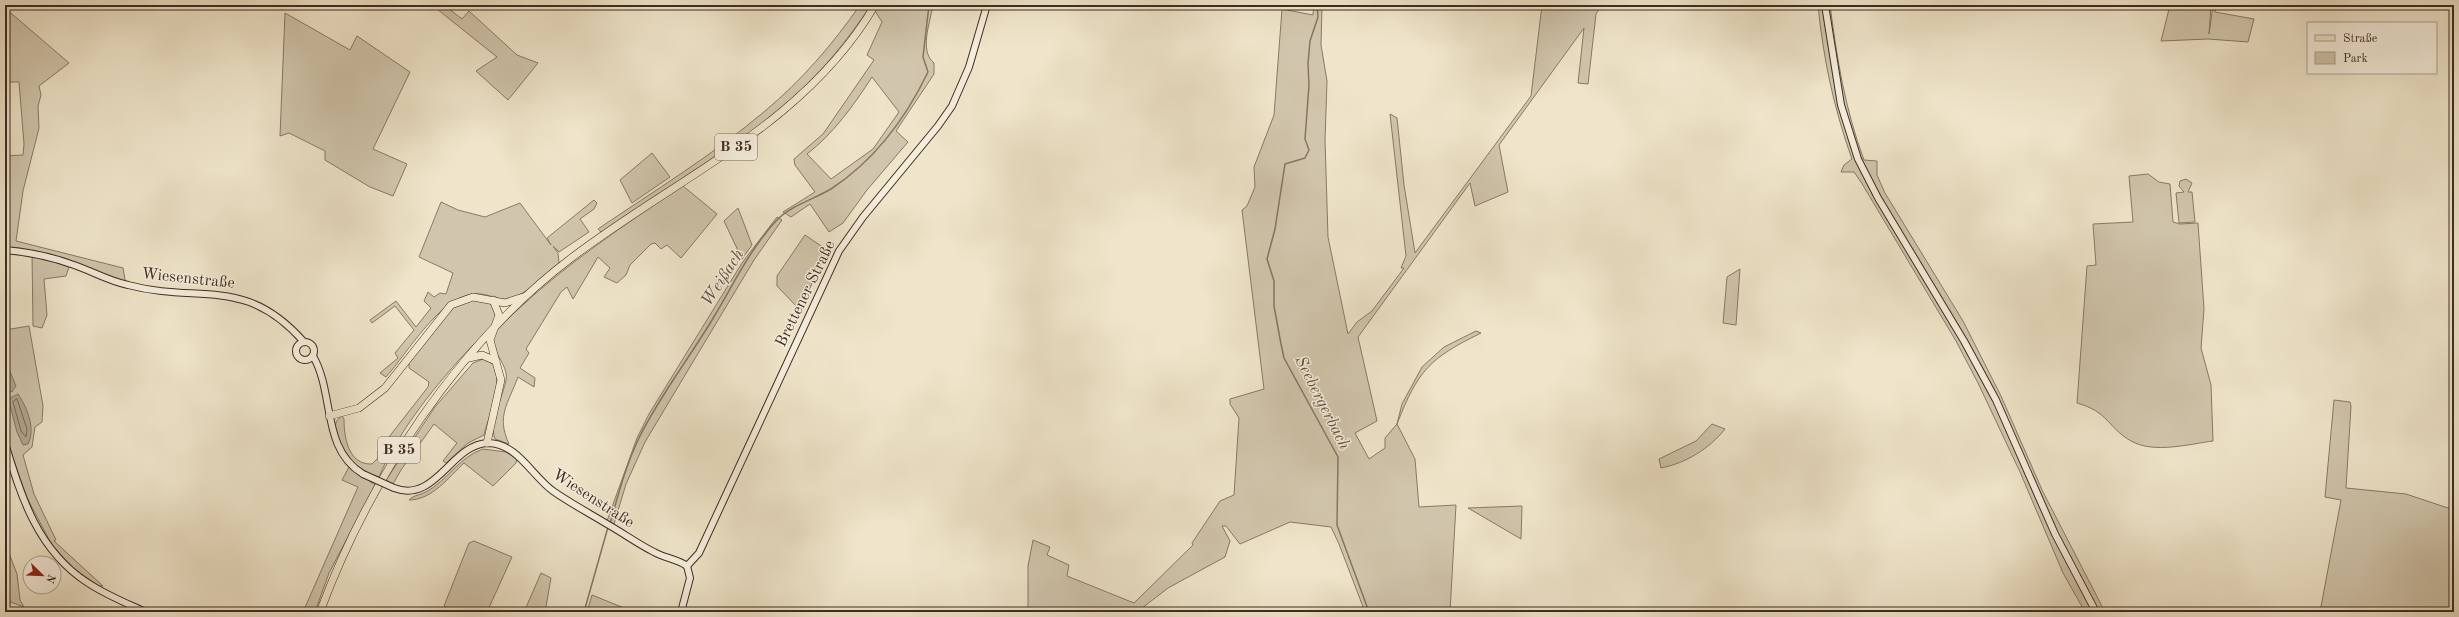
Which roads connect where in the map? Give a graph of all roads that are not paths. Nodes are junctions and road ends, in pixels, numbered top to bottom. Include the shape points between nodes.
1 (874, 5) edge
2 (987, 5) edge
3 (1825, 5) edge
4 (5, 250) edge
5 (528, 294) junction
6 (493, 300) junction
7 (495, 327) junction
8 (301, 343) junction
9 (313, 356) junction
10 (469, 358) junction
11 (306, 360) junction
12 (497, 362) junction
13 (320, 371) junction
14 (330, 416) junction
15 (5, 443) edge
16 (487, 443) junction
17 (687, 566) junction
18 (146, 612) edge
19 (320, 612) edge
20 (681, 612) edge
21 (2096, 612) edge

1 - 5 main road, B 35 via 823,72 762,128 570,258
2 - 17 street, Brettener Straße via 968,67 952,106 839,251 699,553
3 - 21 street via 1841,105 1858,159 1878,198 1964,341 1996,400 2055,534
4 - 8 street, Wiesenstraße via 56,259 121,284 148,290 200,292 240,298 270,312 292,330
5 - 6 main road via 512,302
5 - 7 main road, B 35
6 - 7 main road via 500,315
6 - 14 main road via 473,297 451,305 376,396 359,408
7 - 10 main road, B 35
7 - 12 main road via 490,340
8 - 9 street via 313,347
8 - 11 street via 296,350 297,355
9 - 11 street
9 - 13 street
10 - 12 main road via 482,355
10 - 19 main road, B 35 via 420,418 393,459 344,554
11 - 13 street
12 - 16 main road via 500,390
13 - 14 street
14 - 16 street, bridge via 335,440 341,453 355,469 394,488 412,491 426,486 464,453
15 - 18 street via 23,503 48,544 88,583
16 - 17 street, Wiesenstraße via 502,446 513,452 546,486 654,553
17 - 20 street via 690,578

